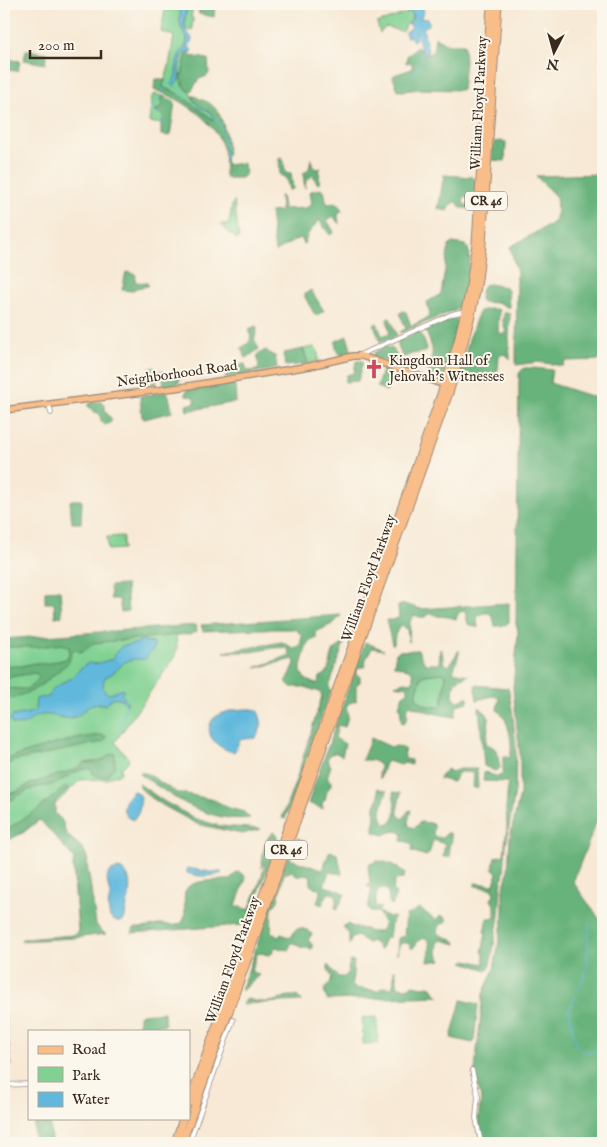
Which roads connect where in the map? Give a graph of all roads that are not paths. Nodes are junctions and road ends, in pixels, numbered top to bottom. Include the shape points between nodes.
1 (491, 4) edge
2 (498, 4) edge
3 (465, 311) junction
4 (372, 350) junction
5 (353, 356) junction
6 (365, 357) junction
7 (447, 386) junction
8 (49, 404) junction
9 (4, 410) edge
10 (51, 413) dead end
11 (233, 1020) dead end
12 (472, 1070) dead end
13 (28, 1084) edge
14 (4, 1085) edge
15 (190, 1100) edge
16 (193, 1115) edge
17 (182, 1120) edge
18 (174, 1143) edge
19 (182, 1143) edge
20 (189, 1143) edge
21 (481, 1143) edge

1 - 3 highway, William Floyd Parkway / CR 46 via 476,243
2 - 7 highway, William Floyd Parkway / CR 46 via 479,274 464,342
3 - 4 street
3 - 7 highway, William Floyd Parkway / CR 46
4 - 5 street
4 - 6 street
5 - 6 main road, Neighborhood Road
5 - 8 main road, Neighborhood Road via 182,387
6 - 7 main road, Neighborhood Road
7 - 15 highway, William Floyd Parkway / CR 46
7 - 16 highway, William Floyd Parkway / CR 46
8 - 9 main road, Neighborhood Road
8 - 10 street
11 - 16 street
12 - 21 street via 478,1096 476,1118
13 - 14 street
16 - 19 highway, William Floyd Parkway / CR 46
16 - 20 street
17 - 18 highway

